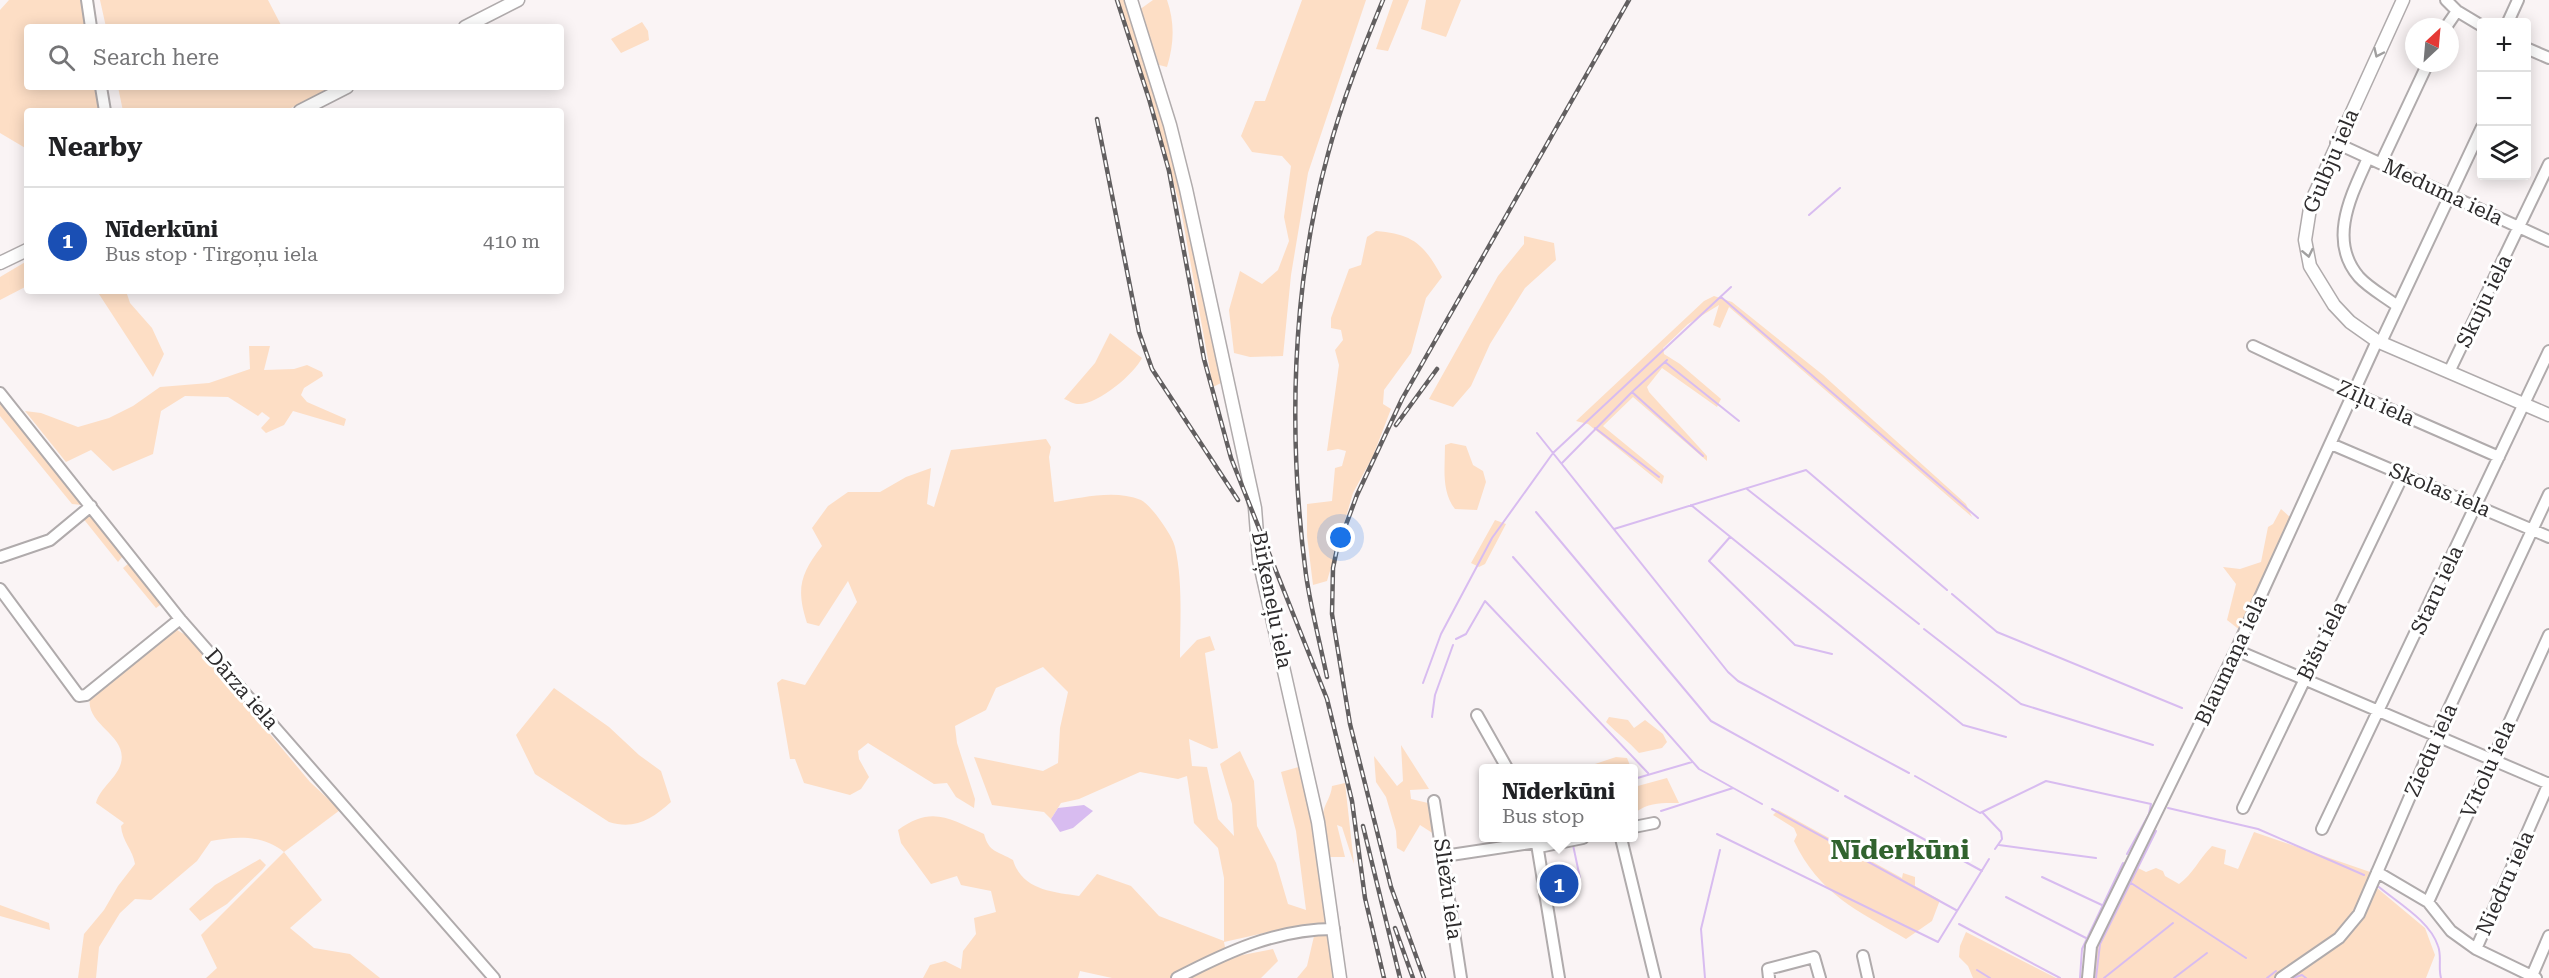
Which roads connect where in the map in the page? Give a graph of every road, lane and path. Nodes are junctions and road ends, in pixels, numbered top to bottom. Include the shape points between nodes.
1 (87, 0) edge
2 (518, 0) edge
3 (1131, 0) edge
4 (2403, 0) edge
5 (2446, 0) edge
6 (2518, 0) edge
7 (2457, 11) junction
8 (2452, 18) edge
9 (2510, 18) edge
10 (91, 24) edge
11 (471, 24) edge
12 (2477, 24) edge
13 (2531, 50) edge
14 (2549, 58) edge
15 (2424, 72) edge
16 (102, 90) edge
17 (341, 90) edge
18 (104, 108) edge
19 (306, 108) edge
20 (2477, 136) edge
21 (2336, 143) junction
22 (2367, 158) junction
23 (2381, 164) junction
24 (2549, 164) edge
25 (2449, 196) junction
26 (2519, 228) junction
27 (2549, 241) edge
28 (24, 251) edge
29 (0, 263) edge
30 (2396, 305) junction
31 (2379, 341) junction
32 (2253, 345) dead end
33 (2549, 351) edge
34 (2449, 372) junction
35 (0, 393) edge
36 (2355, 394) junction
37 (2525, 404) junction
38 (2549, 415) edge
39 (2331, 444) junction
40 (2499, 457) junction
41 (2403, 475) junction
42 (2549, 494) edge
43 (91, 506) junction
44 (2477, 506) junction
45 (2533, 530) junction
46 (2549, 537) edge
47 (0, 557) edge
48 (0, 590) edge
49 (180, 619) junction
50 (2549, 635) edge
51 (2236, 650) junction
52 (2304, 678) junction
53 (2380, 709) junction
54 (1477, 715) dead end
55 (2437, 734) junction
56 (2493, 758) junction
57 (1505, 764) edge
58 (2549, 784) edge
59 (1434, 801) dead end
60 (2243, 808) dead end
61 (1654, 823) dead end
62 (1638, 826) edge
63 (2322, 829) dead end
64 (1537, 842) edge
65 (1622, 842) edge
66 (1444, 856) junction
67 (2377, 872) junction
68 (2428, 902) junction
69 (1334, 929) junction
70 (2549, 936) edge
71 (2476, 949) junction
72 (1863, 956) dead end
73 (1768, 974) edge
74 (2533, 977) edge
75 (494, 978) edge
76 (1177, 978) edge
77 (1340, 978) edge
78 (1461, 978) edge
79 (1559, 978) edge
80 (1654, 978) edge
81 (1820, 978) edge
82 (1868, 978) edge
83 (2088, 978) edge
84 (2281, 978) edge

1 - 10 street
2 - 11 main road
3 - 69 main road, Birķeneļu iela via 1186,189 1255,508 1259,560 1318,822
4 -> 21 main road, Gulbju iela
5 - 7 street
6 - 9 street
7 - 8 street
7 - 12 street
13 - 14 street
15 - 23 street
16 - 18 street
17 - 19 main road
20 - 25 street, Blaumaņa iela
21 - 22 street, Meduma iela
21 -> 31 main road, Gulbju iela via 2311,202 2305,240 2310,266 2324,292 2350,322
22 - 23 street, Meduma iela
22 - 30 street via 2346,206 2345,241 2358,275
23 - 25 street, Meduma iela
24 - 26 street, Skuju iela
25 - 26 street, Meduma iela
25 - 30 street, Blaumaņa iela
26 - 27 street, Meduma iela
26 - 34 street, Skuju iela
28 - 29 main road
30 - 31 street, Blaumaņa iela
31 - 34 main road, Gulbju iela
31 - 36 street, Blaumaņa iela
32 - 36 street, Zīļu iela
33 - 37 street, Staru iela
34 - 37 main road, Gulbju iela
35 - 43 street, Dārza iela
36 - 39 street, Blaumaņa iela
36 - 40 street, Zīļu iela
37 - 38 main road, Gulbju iela
37 - 40 street, Staru iela
39 - 41 street, Skolas iela
39 - 51 street, Blaumaņa iela
40 - 44 street, Staru iela
41 - 44 street, Skolas iela
41 - 52 street, Bišu iela
42 - 45 street, Ziedu iela
43 - 47 street via 50,540
43 - 49 street, Dārza iela
44 - 45 street, Skolas iela
44 - 53 street, Staru iela
45 - 46 street, Skolas iela
45 - 55 street, Ziedu iela
48 - 49 street via 79,696 86,695
49 - 75 street, Dārza iela
50 - 56 street, Vītolu iela
51 - 52 street
51 - 83 street, Blaumaņa iela via 2091,946
52 - 53 street
52 - 60 street, Bišu iela
53 - 55 street
53 - 63 street, Staru iela
54 - 57 street
55 - 56 street
55 - 67 street, Ziedu iela
56 - 58 street
56 - 68 street, Vītolu iela
58 - 71 street, Niedru iela
59 - 66 street, Sliežu iela
61 - 62 street
64 - 66 street
64 - 79 street
65 - 80 street
66 - 78 street, Sliežu iela
67 - 68 street
67 - 84 street, Ziedu iela via 2349,929
68 - 71 street via 2451,931
69 - 76 street via 1285,934 1236,948
69 - 77 main road, Birķeneļu iela
70 - 74 street
71 - 74 street
72 - 82 street
73 - 81 street via 1814,957

